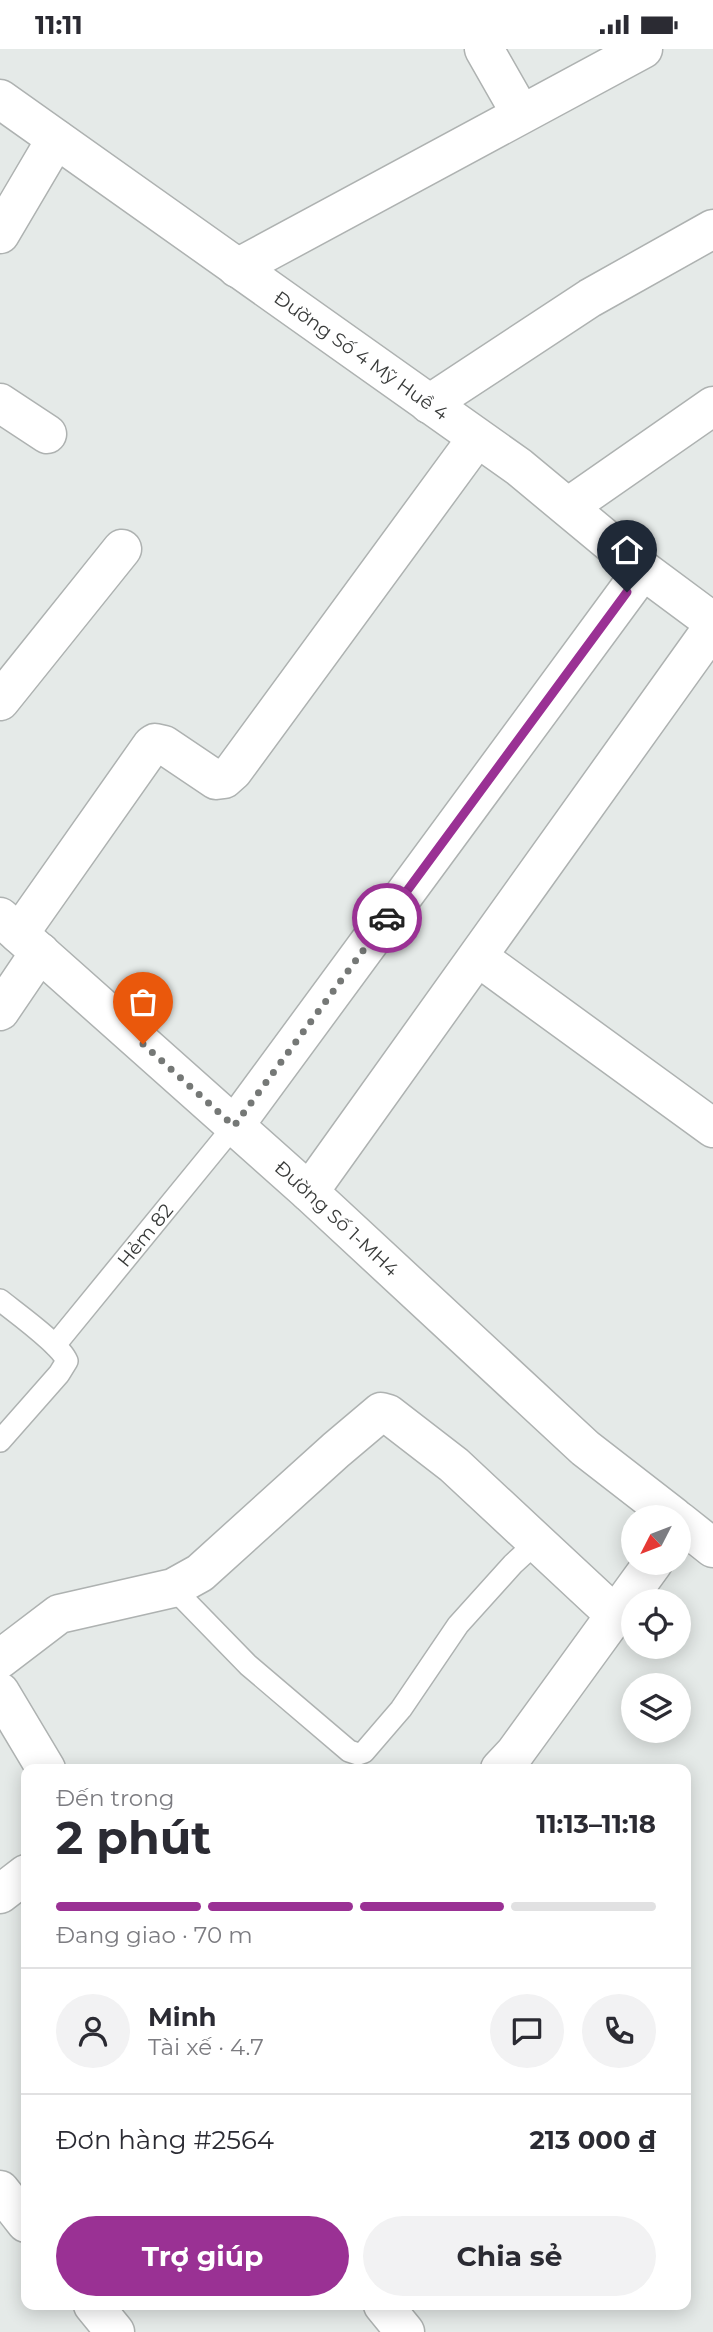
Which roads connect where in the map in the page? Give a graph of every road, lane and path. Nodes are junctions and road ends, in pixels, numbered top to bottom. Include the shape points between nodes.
1 (484, 49) edge
2 (643, 49) edge
3 (0, 100) edge
4 (521, 114) junction
5 (56, 139) junction
6 (713, 229) edge
7 (0, 234) edge
8 (237, 268) junction
9 (0, 403) edge
10 (429, 404) junction
11 (713, 405) edge
12 (47, 434) dead end
13 (477, 438) junction
14 (568, 507) junction
15 (122, 549) dead end
16 (643, 570) junction
17 (713, 622) edge
18 (713, 627) edge
19 (0, 701) edge
20 (20, 934) edge
21 (478, 957) junction
22 (0, 1011) edge
23 (234, 1126) junction
24 (713, 1128) edge
25 (309, 1192) junction
26 (0, 1300) edge
27 (55, 1345) junction
28 (0, 1441) edge
29 (656, 1505) edge
30 (691, 1532) edge
31 (537, 1542) junction
32 (713, 1548) edge
33 (644, 1575) edge
34 (173, 1588) junction
35 (615, 1615) junction
36 (0, 1659) edge
37 (0, 1692) edge
38 (43, 1764) edge
39 (505, 1764) edge
40 (21, 1878) edge
41 (0, 1894) edge
42 (0, 2190) edge
43 (21, 2217) edge
44 (97, 2310) edge
45 (387, 2310) edge
46 (115, 2332) edge
47 (405, 2332) edge

1 - 4 street
2 - 4 street
3 - 5 street, Đường Số 4 Mỹ Huề 4
4 - 8 street
5 - 7 street
5 - 8 street, Đường Số 4 Mỹ Huề 4
6 - 10 street via 590,298
8 - 10 street, Đường Số 4 Mỹ Huề 4
9 - 12 street
10 - 13 street, Đường Số 4 Mỹ Huề 4
11 - 14 street
13 - 14 street, Đường Số 4 Mỹ Huề 4
13 - 20 street via 233,771 216,781 164,745 152,745
14 - 16 street, Đường Số 4 Mỹ Huề 4
15 - 19 street
16 - 17 street, Đường Số 4 Mỹ Huề 4
16 - 23 street
18 - 21 street
20 - 22 street
20 - 23 street, Đường Số 1-MH4
21 - 24 street
21 - 25 street
23 - 25 street, Đường Số 1-MH4
23 - 27 lane, Hẻm 82
25 - 29 street, Đường Số 1-MH4 via 585,1448
26 - 27 lane
27 - 28 lane via 65,1354 65,1365
30 - 32 street, Đường Số 1-MH4
31 - 34 street via 454,1465 382,1412 200,1573
31 - 34 lane via 458,1625 401,1709 358,1754 248,1665
31 - 35 street
33 - 35 street
34 - 36 street via 59,1614
35 - 39 street
37 - 38 street
40 - 41 street
42 - 43 street
44 - 46 street
45 - 47 street

